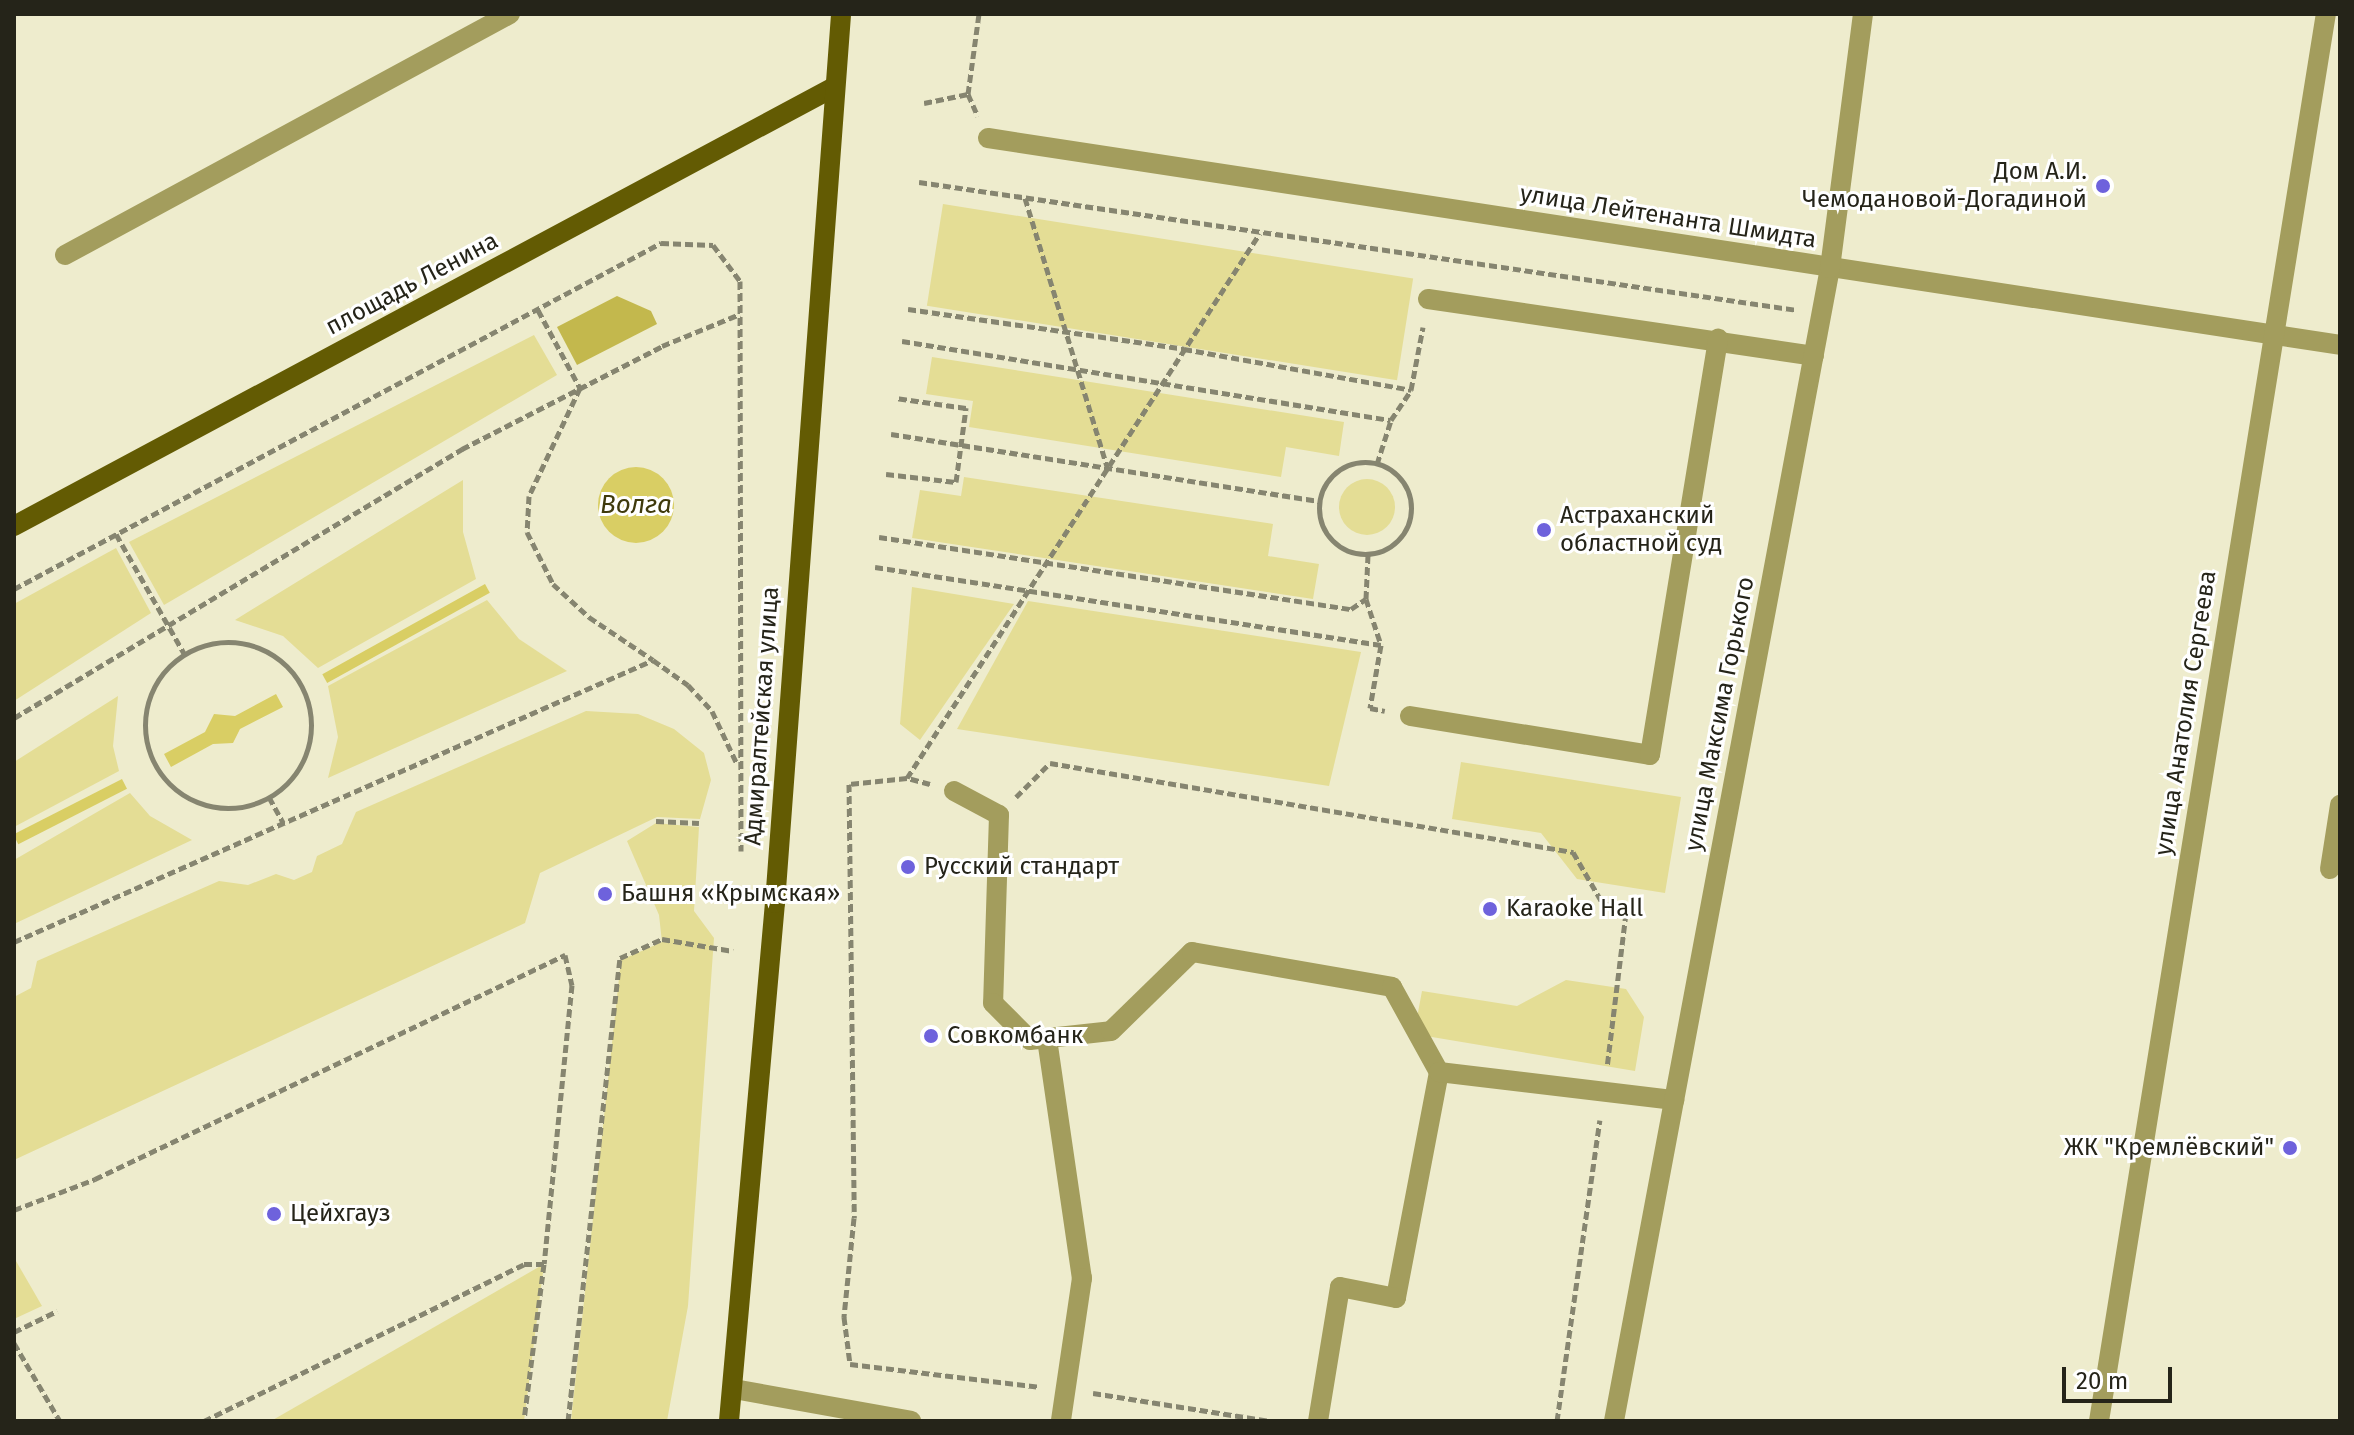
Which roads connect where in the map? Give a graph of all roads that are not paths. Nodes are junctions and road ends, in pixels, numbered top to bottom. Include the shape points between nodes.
1 (510, 14) edge
2 (841, 14) edge
3 (1863, 14) edge
4 (2326, 14) edge
5 (834, 87) junction
6 (988, 138) dead end
7 (65, 255) dead end
8 (1830, 268) junction
9 (1428, 299) road end
10 (2272, 335) junction
11 (1718, 339) junction
12 (2340, 345) edge
13 (1814, 356) junction
14 (14, 526) edge
15 (1410, 716) road end
16 (954, 791) dead end
17 (2340, 805) edge
18 (2330, 869) dead end
19 (1047, 1039) junction
20 (1439, 1072) junction
21 (1674, 1100) junction
22 (734, 1389) junction
23 (729, 1421) edge
24 (911, 1421) edge
25 (1061, 1421) edge
26 (1318, 1421) edge
27 (1614, 1421) edge
28 (2099, 1421) edge

1 - 7 street
2 - 5 main road, Адмиралтейская улица
3 - 8 street, улица Максима Горького
4 - 10 street, улица Анатолия Сергеева
5 - 14 main road, площадь Ленина
5 - 22 main road, Адмиралтейская улица
6 - 8 street, улица Лейтенанта Шмидта
8 - 10 street, улица Лейтенанта Шмидта
8 - 13 street, улица Максима Горького
9 - 11 street
10 - 12 street, улица Лейтенанта Шмидта
10 - 28 street, улица Анатолия Сергеева
11 - 13 street
11 - 15 street via 1650,755
13 - 21 street, улица Максима Горького
16 - 19 street via 999,815 993,1003 1030,1040
17 - 18 street
19 - 20 street via 1111,1031 1192,952 1392,987
19 - 25 street via 1082,1278
20 - 21 street
20 - 26 street via 1396,1298 1340,1287
21 - 27 street, улица Максима Горького
22 - 23 main road, Адмиралтейская улица
22 - 24 street

